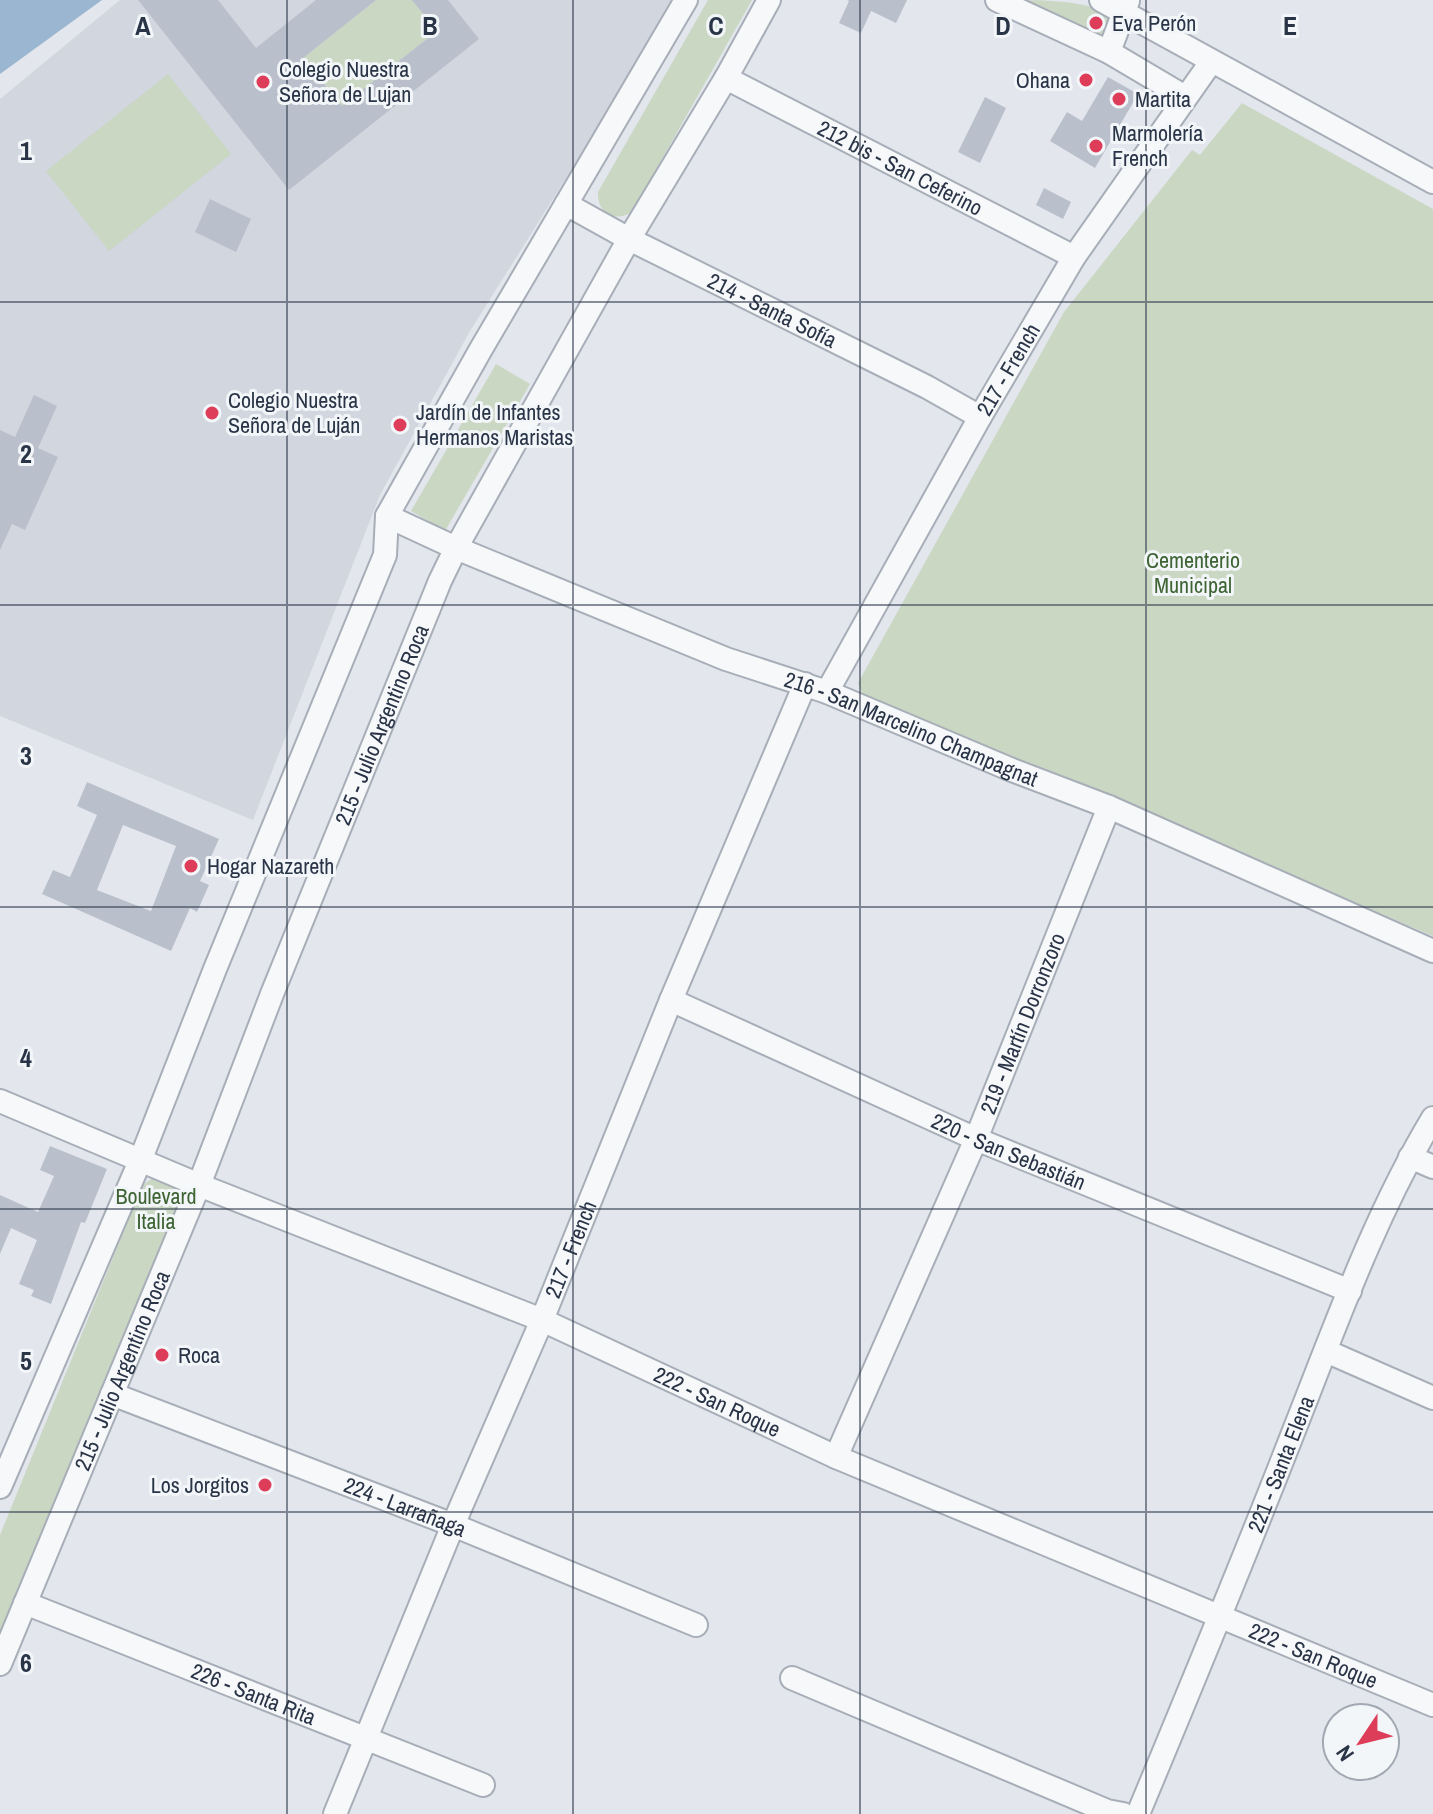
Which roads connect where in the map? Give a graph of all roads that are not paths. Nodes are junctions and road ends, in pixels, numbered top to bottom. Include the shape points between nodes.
1 (686, 0) edge
2 (769, 0) edge
3 (997, 0) edge
4 (1101, 0) edge
5 (1126, 6) edge
6 (1109, 52) junction
7 (1211, 62) junction
8 (726, 78) junction
9 (1185, 97) junction
10 (1433, 182) edge
11 (566, 204) junction
12 (629, 239) junction
13 (1074, 257) junction
14 (980, 417) junction
15 (387, 516) junction
16 (456, 548) junction
17 (805, 684) junction
18 (827, 692) junction
19 (1109, 807) junction
20 (1433, 951) edge
21 (671, 1000) junction
22 (0, 1101) edge
23 (1433, 1118) edge
24 (976, 1139) junction
25 (1410, 1157) junction
26 (140, 1161) junction
27 (1433, 1167) edge
28 (199, 1185) junction
29 (1350, 1291) junction
30 (542, 1320) junction
31 (1326, 1351) junction
32 (112, 1394) junction
33 (1433, 1398) edge
34 (836, 1457) junction
35 (0, 1487) edge
36 (453, 1525) junction
37 (25, 1603) junction
38 (1221, 1617) junction
39 (696, 1625) dead end
40 (0, 1664) edge
41 (792, 1678) dead end
42 (1433, 1705) edge
43 (366, 1736) junction
44 (483, 1785) dead end
45 (335, 1814) edge
46 (1123, 1814) edge
47 (1138, 1814) edge

1 - 11 street
2 - 8 street, 215 - Julio Argentino Roca
3 - 6 street
4 - 5 street
5 - 6 street
5 - 7 street
6 - 9 street
7 - 9 street, 217 - French
7 - 10 street
8 - 12 street, 215 - Julio Argentino Roca
8 - 13 street, 212 bis - San Ceferino
9 - 13 street, 217 - French
11 - 12 street, 214 - Santa Sofía
11 - 15 street
12 - 14 street, 214 - Santa Sofía
12 - 16 street, 215 - Julio Argentino Roca
13 - 14 street, 217 - French
14 - 18 street, 217 - French
15 - 16 street, 216 - San Marcelino Champagnat
15 - 26 street via 385,555
16 - 17 street, 216 - San Marcelino Champagnat via 726,659
16 - 28 street, 215 - Julio Argentino Roca via 408,654
17 - 18 street, 216 - San Marcelino Champagnat
17 - 21 street, 217 - French
18 - 19 street, 216 - San Marcelino Champagnat
19 - 20 street, 216 - San Marcelino Champagnat
19 - 24 street, 219 - Martín Dorronzoro
21 - 24 street, 220 - San Sebastián
21 - 30 street, 217 - French
22 - 26 street, 222 - San Roque
23 - 25 street, 221 - Santa Elena
24 - 29 street, 220 - San Sebastián
24 - 34 street, 219 - Martín Dorronzoro
25 - 27 street
25 - 29 street, 221 - Santa Elena
26 - 28 street, 222 - San Roque
26 - 35 street
28 - 30 street, 222 - San Roque
28 - 32 street, 215 - Julio Argentino Roca
29 - 31 street, 221 - Santa Elena
30 - 34 street, 222 - San Roque
30 - 36 street, 217 - French
31 - 33 street
31 - 38 street, 221 - Santa Elena
32 - 36 street, 224 - Larrañaga
32 - 37 street, 215 - Julio Argentino Roca
34 - 38 street, 222 - San Roque
36 - 39 street, 224 - Larrañaga
36 - 43 street, 217 - French
37 - 40 street, 215 - Julio Argentino Roca
37 - 43 street, 226 - Santa Rita
38 - 42 street, 222 - San Roque
38 - 47 street, 221 - Santa Elena
41 - 46 street
43 - 44 street, 226 - Santa Rita
43 - 45 street, 217 - French

